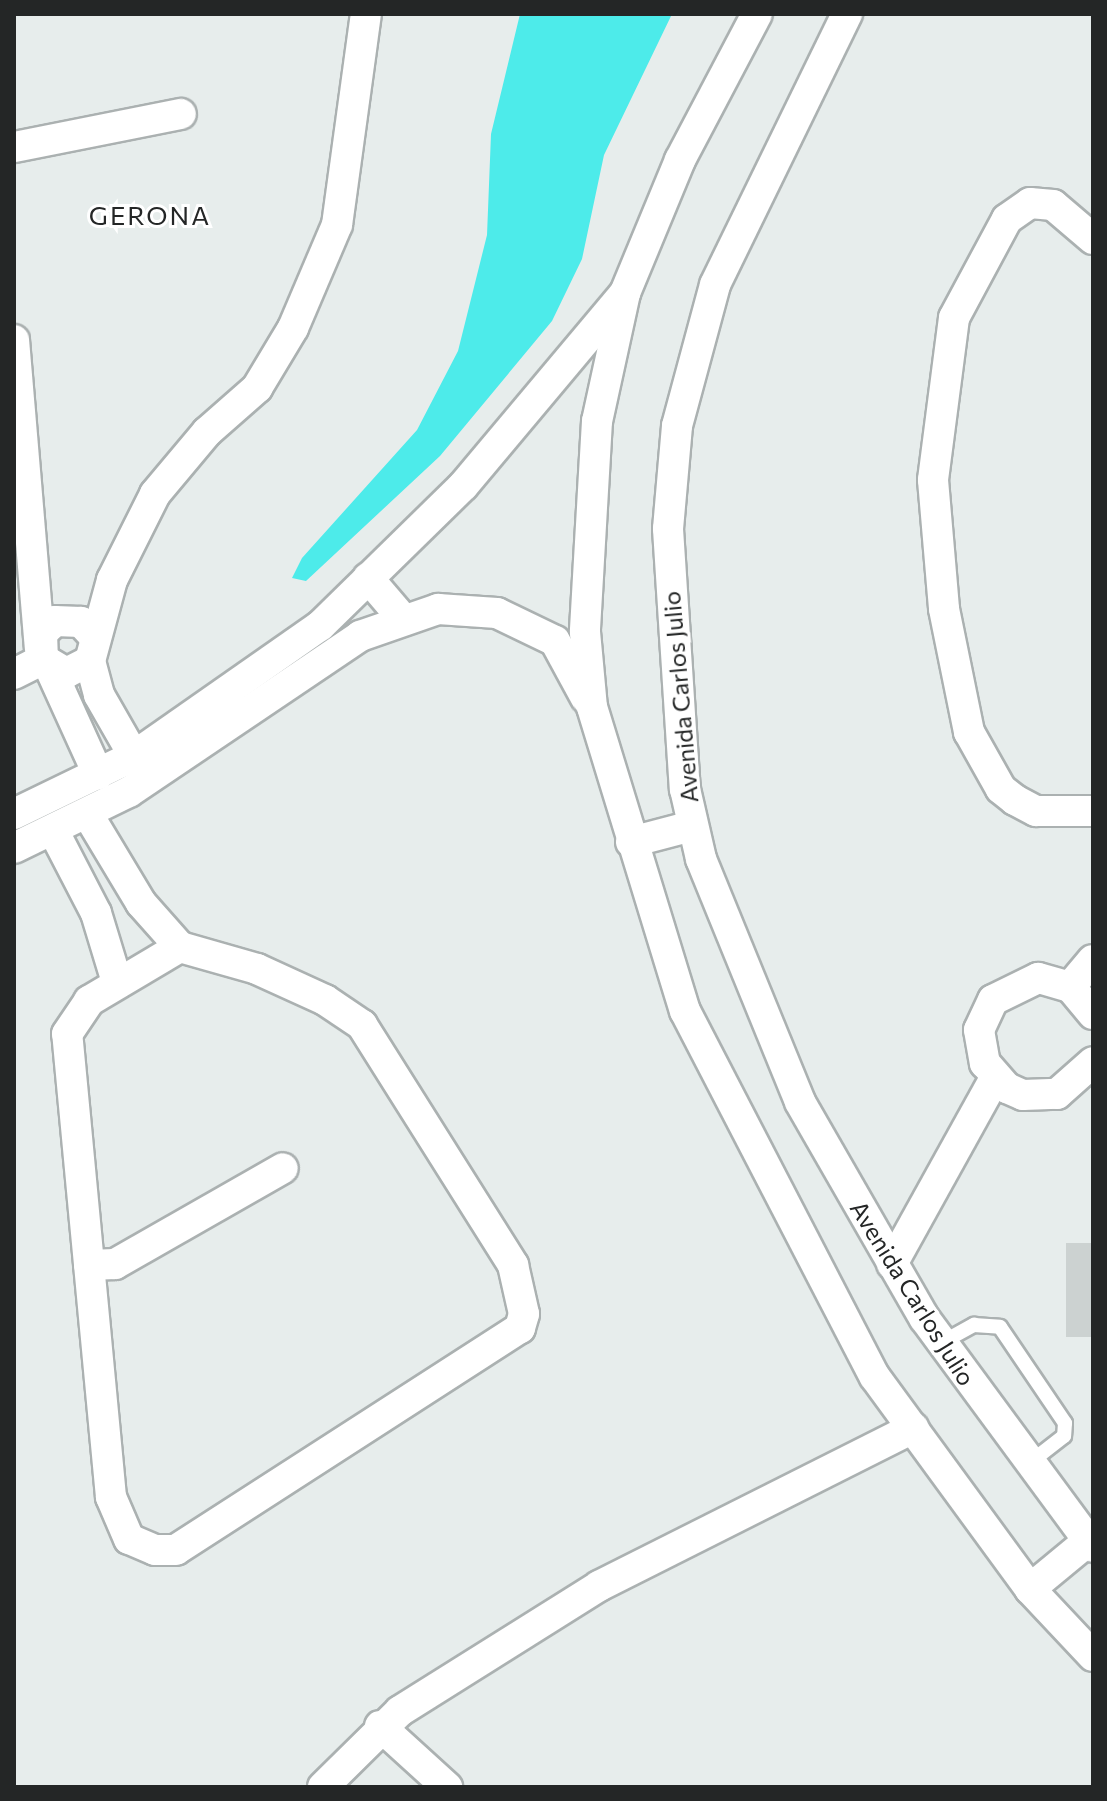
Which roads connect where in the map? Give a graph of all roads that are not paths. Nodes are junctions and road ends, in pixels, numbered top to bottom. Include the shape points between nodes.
1 (366, 14) edge
2 (757, 14) edge
3 (847, 14) edge
4 (181, 114) dead end
5 (14, 147) edge
6 (1093, 239) edge
7 (625, 293) junction
8 (14, 340) edge
9 (368, 578) junction
10 (404, 620) junction
11 (92, 648) junction
12 (44, 658) junction
13 (14, 674) edge
14 (592, 707) junction
15 (134, 756) junction
16 (98, 774) junction
17 (1093, 811) edge
18 (87, 813) junction
19 (14, 814) edge
20 (692, 826) junction
21 (53, 830) junction
22 (631, 842) junction
23 (14, 848) edge
24 (180, 947) junction
25 (1093, 960) edge
26 (117, 982) junction
27 (1070, 987) junction
28 (1093, 1014) edge
29 (1093, 1062) edge
30 (995, 1078) junction
31 (283, 1168) dead end
32 (892, 1264) junction
33 (89, 1265) junction
34 (941, 1343) junction
35 (913, 1428) junction
36 (1027, 1464) junction
37 (1091, 1544) edge
38 (1030, 1589) junction
39 (1093, 1656) edge
40 (380, 1726) junction
41 (323, 1787) edge
42 (447, 1787) edge

1 - 11 street via 337,225 293,328 257,388 207,432 155,494 112,580
2 - 7 street via 680,160
3 - 20 street, Avenida Carlos Julio via 715,285 677,426 668,529 678,715
4 - 5 street
6 - 17 street via 1053,205 1030,203 1007,219 954,318 933,480 944,609 969,732 1001,789 1015,800 1036,811
7 - 9 street via 463,486
7 - 14 street via 594,466 585,632
8 - 12 street
9 - 10 street
9 - 15 street via 320,626
10 - 14 street via 438,609 497,613 555,641
10 - 18 street via 360,636 129,792
11 - 12 street via 75,672
11 - 12 street via 81,622 55,621 42,633
11 - 15 street via 99,695
12 - 13 street
12 - 16 street
14 - 22 street
15 - 16 street
16 - 19 street
18 - 21 street
18 - 24 street via 141,903
20 - 22 street
20 - 32 street, Avenida Carlos Julio via 800,1102
21 - 23 street
21 - 26 street via 96,913
22 - 35 street via 685,1011 875,1377
24 - 26 street
24 - 33 street via 257,969 325,1000 362,1025 513,1265 523,1299 520,1328 176,1550 155,1550 129,1539 111,1497
25 - 27 street
26 - 33 street via 89,1001 67,1034
27 - 28 street
27 - 30 street via 1038,978 993,1000 979,1039
29 - 30 street via 1072,1087 1048,1096 1023,1095
30 - 32 street
31 - 33 street via 115,1264
32 - 34 street, Avenida Carlos Julio
34 - 36 street, Avenida Carlos Julio
34 - 36 lane via 974,1325 1000,1327 1065,1423 1064,1436
35 - 38 street
35 - 40 street via 599,1586
36 - 37 street, Avenida Carlos Julio
37 - 38 street
38 - 39 street
40 - 41 street
40 - 42 street

